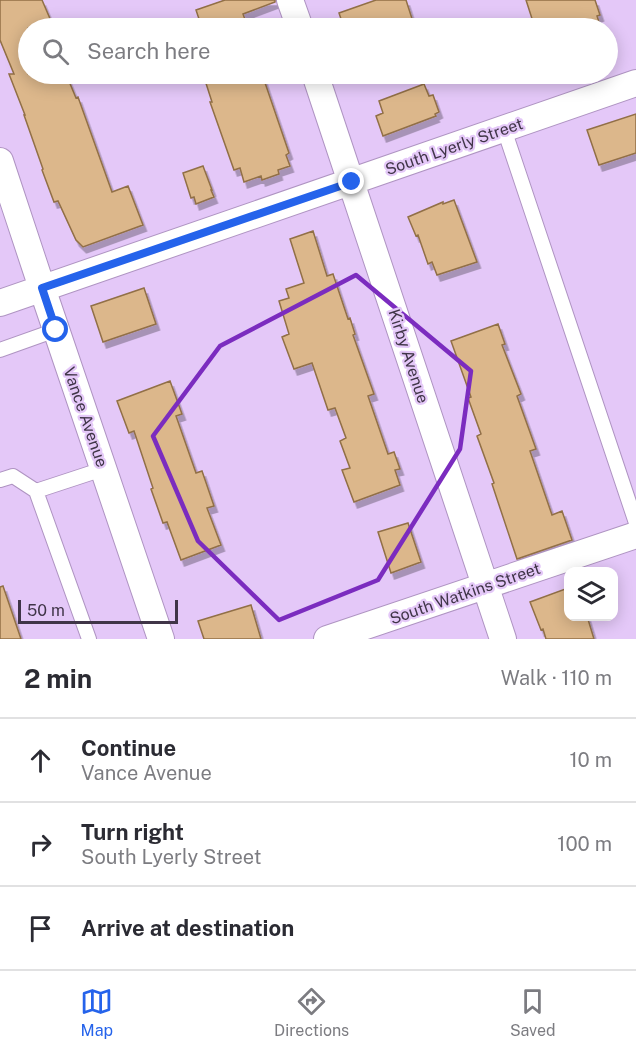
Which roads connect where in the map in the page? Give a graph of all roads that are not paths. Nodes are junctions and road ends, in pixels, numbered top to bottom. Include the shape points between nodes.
1 (290, 0) edge
2 (296, 18) edge
3 (636, 83) edge
4 (318, 84) edge
5 (504, 129) junction
6 (0, 161) edge
7 (352, 182) junction
8 (42, 288) junction
9 (0, 303) edge
10 (56, 330) junction
11 (0, 350) edge
12 (103, 469) junction
13 (0, 480) edge
14 (36, 491) junction
15 (636, 524) edge
16 (636, 535) edge
17 (486, 586) junction
18 (89, 639) edge
19 (161, 639) edge
20 (327, 639) edge
21 (503, 639) edge

1 - 2 street
3 - 5 street, South Lyerly Street
4 - 7 street, Kirby Avenue
5 - 7 street, South Lyerly Street
5 - 15 lane
6 - 8 street, Vance Avenue
7 - 8 street, South Lyerly Street
7 - 17 street, Kirby Avenue
8 - 9 street, South Lyerly Street
8 - 10 street, Vance Avenue
10 - 11 lane
10 - 12 street, Vance Avenue
12 - 14 lane
12 - 19 street, Vance Avenue
13 - 14 lane via 13,476
14 - 18 lane
16 - 17 street, South Watkins Street
17 - 20 street, South Watkins Street
17 - 21 street, Kirby Avenue

